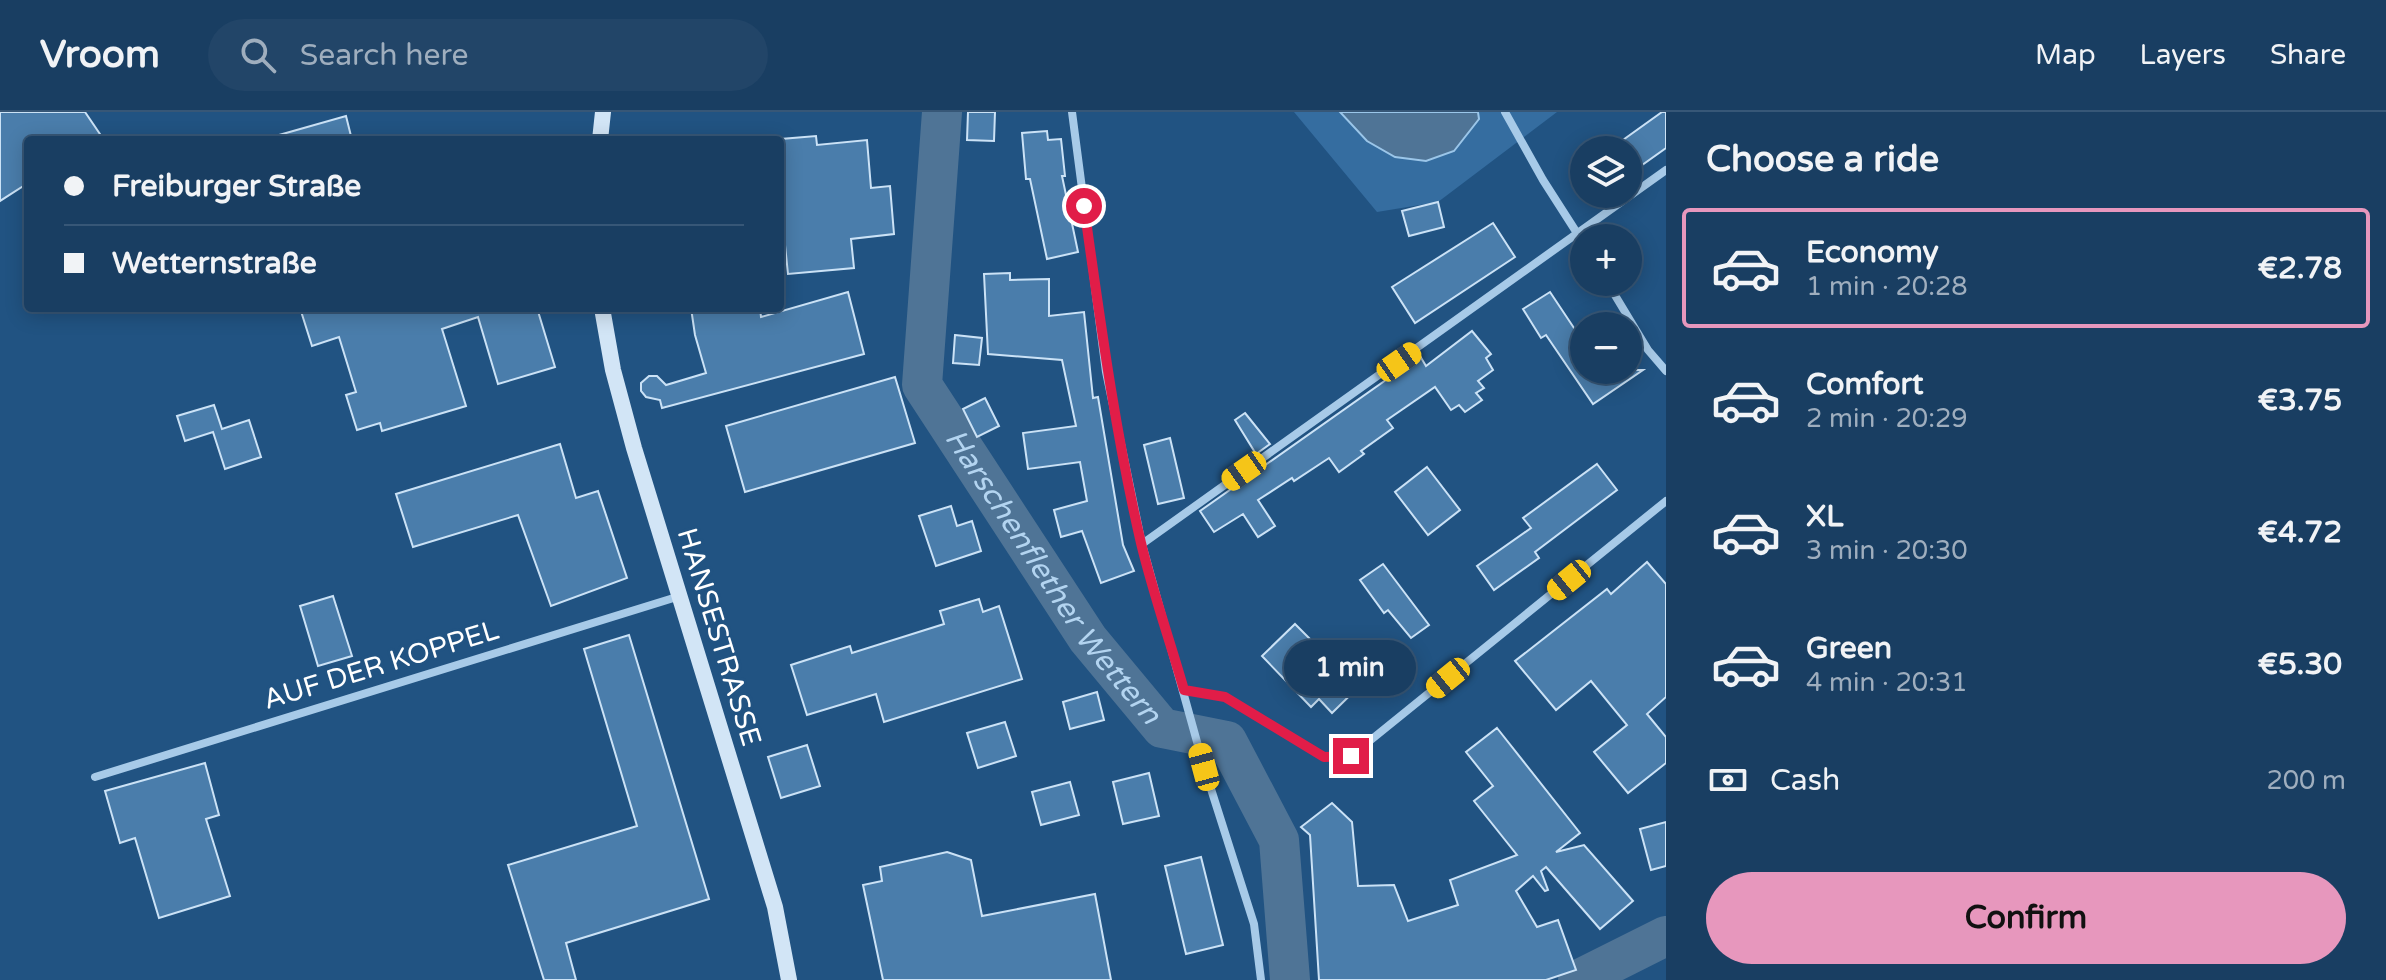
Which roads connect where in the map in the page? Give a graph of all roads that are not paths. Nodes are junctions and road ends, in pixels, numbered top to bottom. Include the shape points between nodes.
1 (603, 112) edge
2 (1072, 112) edge
3 (1505, 112) edge
4 (600, 136) edge
5 (1666, 170) edge
6 (1572, 224) edge
7 (1594, 224) edge
8 (1570, 241) edge
9 (1615, 296) edge
10 (603, 312) edge
11 (1666, 371) edge
12 (1666, 501) edge
13 (1142, 544) junction
14 (681, 596) junction
15 (1184, 690) junction
16 (95, 777) dead end
17 (789, 980) edge
18 (1261, 980) edge

1 - 4 main road
2 - 13 street via 1106,372
3 - 6 street
5 - 7 street
8 - 13 street
9 - 11 street
10 - 14 main road, HANSESTRASSE via 634,448
12 - 15 street via 1351,756 1324,757 1225,697
13 - 15 street
14 - 16 street, AUF DER KOPPEL
14 - 17 main road, HANSESTRASSE via 775,907
15 - 18 street via 1254,924

